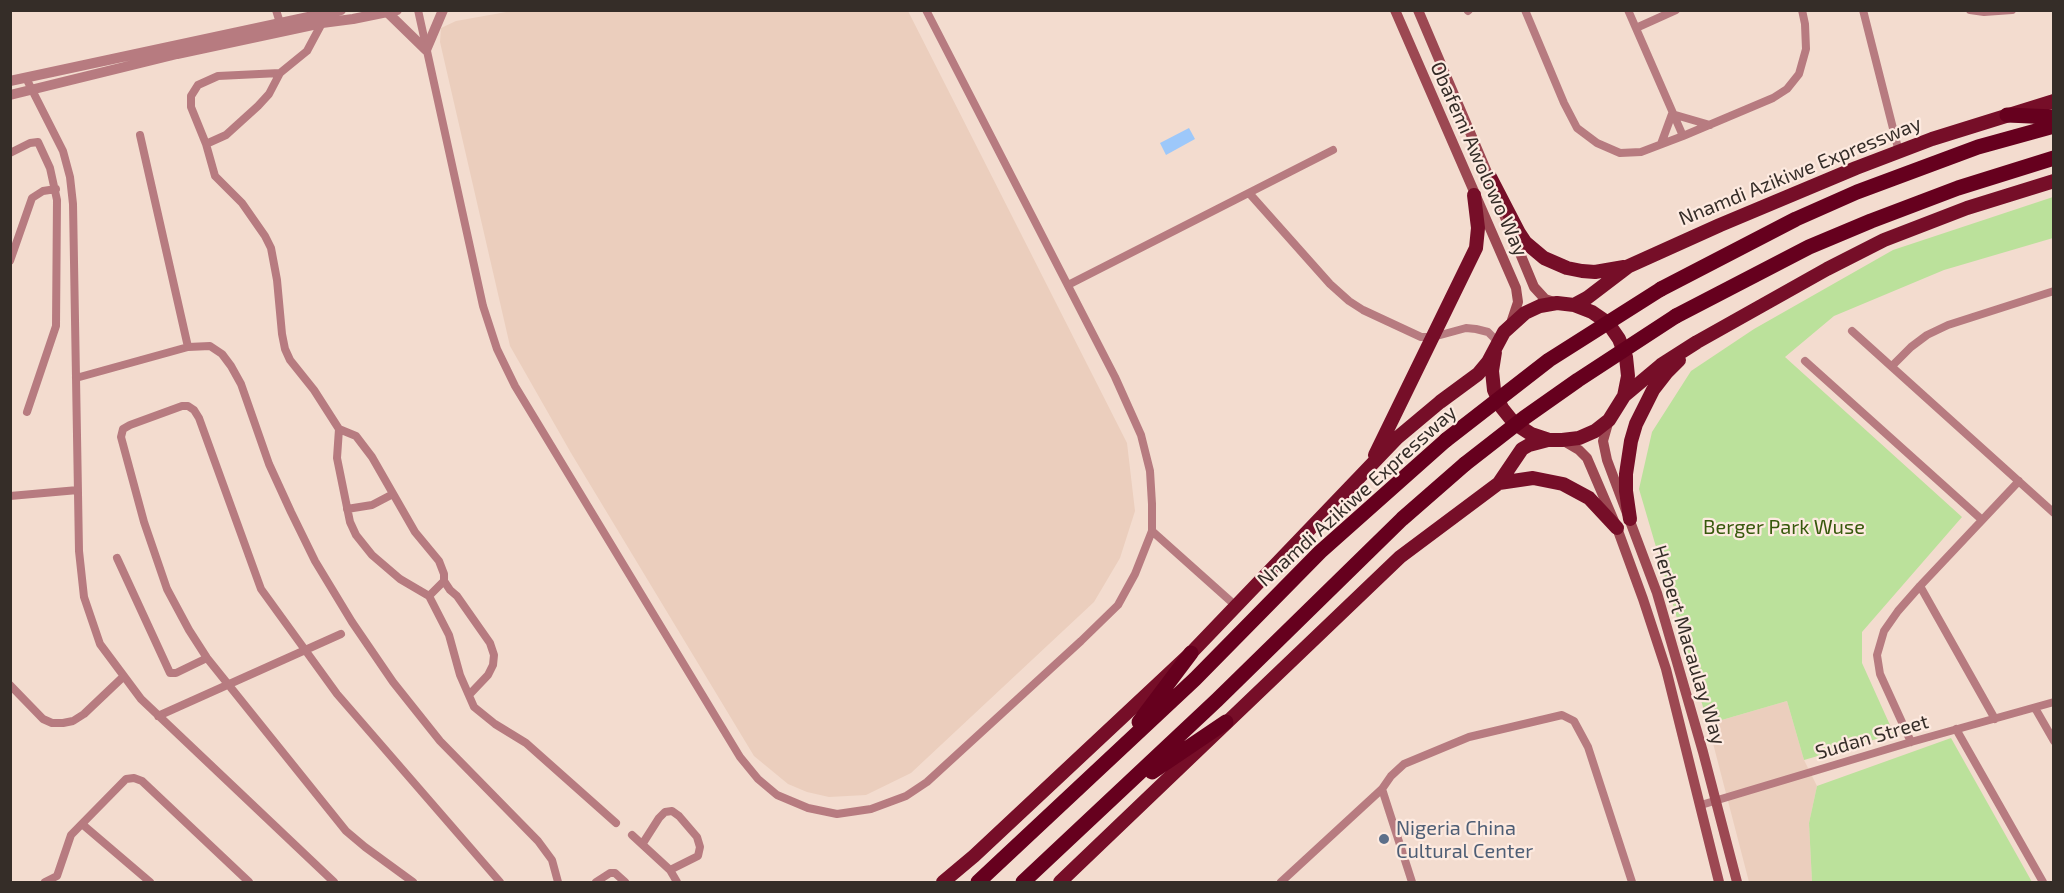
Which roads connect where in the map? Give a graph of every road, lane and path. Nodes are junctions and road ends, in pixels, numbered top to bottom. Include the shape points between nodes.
1 (276, 10) edge
2 (341, 10) edge
3 (418, 10) edge
4 (443, 10) edge
5 (926, 10) edge
6 (1395, 10) edge
7 (1418, 10) edge
8 (1525, 10) edge
9 (1628, 10) edge
10 (1676, 10) edge
11 (1802, 10) edge
12 (1863, 10) edge
13 (1970, 10) edge
14 (2012, 10) edge
15 (392, 11) edge
16 (322, 23) junction
17 (281, 28) junction
18 (1636, 28) junction
19 (426, 50) junction
20 (280, 73) junction
21 (26, 78) junction
22 (10, 81) edge
23 (31, 90) junction
24 (10, 95) edge
25 (2054, 101) edge
26 (1672, 114) junction
27 (2007, 115) junction
28 (2054, 117) edge
29 (1710, 125) junction
30 (2054, 126) edge
31 (140, 135) dead end
32 (1683, 136) junction
33 (206, 144) junction
34 (1661, 144) junction
35 (1333, 150) dead end
36 (1899, 152) junction
37 (10, 153) edge
38 (2054, 158) edge
39 (1490, 177) junction
40 (2054, 181) edge
41 (56, 189) junction
42 (1249, 193) junction
43 (1474, 195) junction
44 (56, 249) junction
45 (73, 249) junction
46 (10, 261) edge
47 (1629, 266) junction
48 (1068, 285) junction
49 (2054, 291) edge
50 (1557, 303) junction
51 (1574, 305) junction
52 (1512, 323) junction
53 (1852, 331) dead end
54 (1433, 337) junction
55 (1697, 342) junction
56 (188, 347) junction
57 (1496, 347) junction
58 (1805, 361) dead end
59 (1892, 366) junction
60 (75, 378) junction
61 (1624, 396) junction
62 (27, 412) dead end
63 (1609, 420) junction
64 (339, 429) junction
65 (1555, 440) junction
66 (1359, 478) junction
67 (2019, 481) junction
68 (1499, 483) junction
69 (78, 490) junction
70 (393, 494) junction
71 (10, 496) edge
72 (347, 509) junction
73 (2054, 513) edge
74 (1630, 519) junction
75 (1981, 519) junction
76 (1617, 528) junction
77 (1152, 531) junction
78 (117, 558) dead end
79 (444, 581) junction
80 (1920, 586) junction
81 (429, 596) junction
82 (1236, 606) junction
83 (341, 634) dead end
84 (306, 650) junction
85 (1191, 652) junction
86 (207, 658) junction
87 (124, 676) junction
88 (228, 685) junction
89 (10, 686) edge
90 (469, 695) junction
91 (2054, 702) edge
92 (2035, 708) junction
93 (158, 716) junction
94 (1995, 719) junction
95 (1226, 722) junction
96 (1956, 729) junction
97 (2054, 741) edge
98 (1911, 742) junction
99 (1114, 756) junction
100 (1382, 789) junction
101 (1115, 798) junction
102 (1716, 800) junction
103 (1701, 805) junction
104 (616, 823) dead end
105 (82, 824) junction
106 (632, 835) dead end
107 (643, 843) junction
108 (670, 870) junction
109 (57, 876) junction
110 (45, 882) edge
111 (64, 882) edge
112 (150, 882) edge
113 (249, 882) edge
114 (334, 882) edge
115 (413, 882) edge
116 (500, 882) edge
117 (558, 882) edge
118 (596, 882) edge
119 (625, 882) edge
120 (678, 882) edge
121 (943, 882) edge
122 (978, 882) edge
123 (1023, 882) edge
124 (1060, 882) edge
125 (1281, 882) edge
126 (1412, 882) edge
127 (1632, 882) edge
128 (1719, 882) edge
129 (1737, 882) edge
130 (2043, 882) edge

1 - 17 street
2 - 17 street
3 - 19 street
4 - 19 street
5 - 48 street
6 - 43 main road, Obafemi Awolowo Way
7 - 39 main road, Obafemi Awolowo Way
8 - 34 street via 1577,128 1620,153 1641,152
9 - 18 street
10 - 18 street
11 - 29 street via 1806,49 1799,74 1787,89
12 - 36 street
13 - 14 street
15 - 16 street
15 - 19 street
16 - 17 street
16 - 20 street via 307,51
17 - 21 street
17 - 23 street
18 - 26 street
19 - 77 street via 483,306 502,359 519,394 740,757 777,795 808,808 837,814 871,809 906,796 927,782 1118,605
20 - 33 street via 258,106 226,135
20 - 33 street via 218,76 198,85 191,96 191,107
21 - 22 street
21 - 23 street
23 - 24 street
23 - 45 street via 54,130 70,177
25 - 27 highway, Nnamdi Azikiwe Expressway
26 - 29 street
26 - 32 street
26 - 34 street
27 - 28 highway
27 - 36 highway, Nnamdi Azikiwe Expressway
29 - 32 street
30 - 99 highway, Nnamdi Azikiwe Expressway, bridge via 1978,147 1796,219 1661,289 1549,360 1446,440 1320,552
31 - 56 street
32 - 34 street
33 - 64 street via 215,176 242,203 271,249 285,349
35 - 42 street
36 - 47 highway, Nnamdi Azikiwe Expressway
37 - 41 street via 38,142
38 - 101 highway, bridge via 1958,188 1809,247 1676,316 1578,380 1465,464 1402,519
39 - 47 highway via 1519,233 1545,258 1582,271
39 - 50 main road, Obafemi Awolowo Way via 1534,287 1545,299
40 - 55 highway via 1967,208 1884,240
41 - 44 street
41 - 46 street via 33,198
42 - 48 street
42 - 54 street via 1349,301 1411,334
43 - 52 main road, Obafemi Awolowo Way via 1516,288 1518,302
43 - 54 highway via 1476,248
44 - 45 street
44 - 62 street via 56,326
45 - 60 street
47 - 51 highway, Nnamdi Azikiwe Expressway
48 - 77 street via 1141,435 1150,471
49 - 59 street via 1948,325 1927,335
50 - 51 highway
50 - 52 highway via 1540,306
51 - 61 highway via 1608,323 1619,339 1628,376
52 - 57 highway
53 - 59 street
54 - 57 street via 1476,329 1488,332
54 - 66 highway via 1380,445
55 - 61 highway
55 - 74 highway via 1667,372 1636,424 1626,474
56 - 60 street
56 - 117 street via 210,346 231,366 291,512 352,622 440,741 538,841 552,860
57 - 65 highway via 1491,371 1502,408 1514,423 1531,434
57 - 66 highway, Nnamdi Azikiwe Expressway via 1478,374 1422,416
58 - 75 street
59 - 67 street
60 - 69 street
61 - 63 highway
63 - 65 highway via 1579,438
63 - 74 main road, Herbert Macaulay Way via 1603,441 1607,460
64 - 70 street via 356,436
64 - 72 street via 337,458
65 - 68 highway via 1522,449
65 - 76 main road, Herbert Macaulay Way via 1579,450 1587,458
66 - 82 highway, Nnamdi Azikiwe Expressway
67 - 73 street
67 - 75 street
68 - 76 highway via 1533,478 1563,484 1589,498
68 - 95 highway via 1400,557
69 - 71 street
69 - 87 street via 84,597 99,644
70 - 72 street via 372,505
70 - 79 street via 415,532 439,561
72 - 81 street via 356,535 372,555 400,579
74 - 102 main road, Herbert Macaulay Way via 1657,592
75 - 80 street
76 - 103 main road, Herbert Macaulay Way via 1666,669
77 - 82 street
78 - 86 street via 170,673
79 - 81 street
79 - 90 street via 494,655 488,675
80 - 94 street
80 - 98 street via 1884,631 1877,655 1880,674
81 - 90 street via 449,635
82 - 85 highway, Nnamdi Azikiwe Expressway
83 - 84 street
84 - 86 street via 261,589 199,418 194,410 182,406 130,425 123,429 121,437 144,522 168,589
84 - 88 street
84 - 116 street via 337,694
85 - 99 highway
85 - 121 highway, Nnamdi Azikiwe Expressway
86 - 88 street
87 - 89 street via 84,714 63,723 43,718
87 - 93 street
88 - 93 street
88 - 115 street via 346,831
90 - 104 street via 474,707 526,743
91 - 92 street, Sudan Street
92 - 94 street, Sudan Street
92 - 97 street
93 - 114 street
94 - 96 street, Sudan Street
95 - 101 highway
95 - 124 highway
96 - 98 street, Sudan Street
96 - 130 street
98 - 102 street, Sudan Street
99 - 122 highway, Nnamdi Azikiwe Expressway
100 - 125 street
100 - 126 street
100 - 127 street via 1404,764 1469,737 1562,714 1574,721 1588,747
101 - 123 highway
102 - 103 street, Sudan Street
102 - 129 main road, Herbert Macaulay Way
103 - 128 main road, Herbert Macaulay Way
105 - 109 street via 71,835
105 - 112 street
105 - 113 street via 126,779 134,778 142,781
106 - 107 street
107 - 108 street
107 - 108 street via 665,812 679,816 697,837 700,847 698,855
108 - 120 street
109 - 110 street
109 - 111 street
118 - 119 street via 610,873

